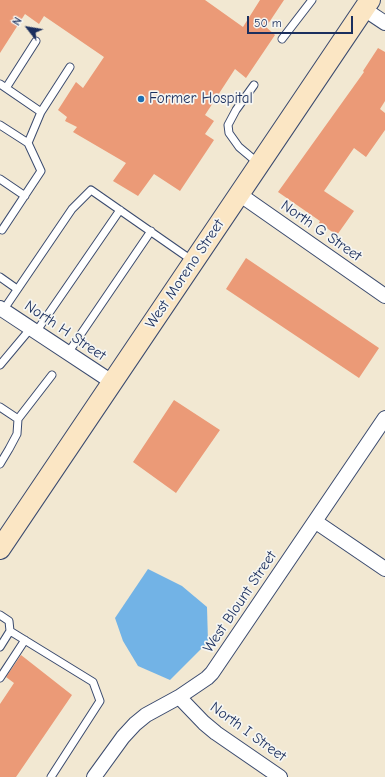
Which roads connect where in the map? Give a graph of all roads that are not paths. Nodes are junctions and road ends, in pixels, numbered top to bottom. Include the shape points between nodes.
1 (312, 0) edge
2 (367, 4) edge
3 (385, 23) edge
4 (282, 39) dead end
5 (36, 41) dead end
6 (70, 67) dead end
7 (3, 86) edge
8 (254, 86) dead end
9 (41, 112) junction
10 (0, 125) edge
11 (28, 143) junction
12 (259, 164) junction
13 (0, 179) edge
14 (239, 194) junction
15 (25, 196) junction
16 (120, 210) junction
17 (1, 231) edge
18 (151, 231) junction
19 (193, 261) junction
20 (0, 277) edge
21 (17, 289) junction
22 (385, 296) edge
23 (1, 311) edge
24 (34, 330) junction
25 (68, 353) junction
26 (0, 365) edge
27 (52, 375) dead end
28 (112, 382) junction
29 (0, 408) edge
30 (385, 418) edge
31 (18, 419) junction
32 (0, 464) edge
33 (316, 522) junction
34 (0, 549) edge
35 (385, 569) edge
36 (0, 615) edge
37 (10, 631) junction
38 (25, 640) junction
39 (0, 647) edge
40 (0, 678) edge
41 (179, 697) junction
42 (51, 777) edge
43 (94, 777) edge
44 (280, 777) edge

1 - 4 lane
2 - 3 street
2 - 12 street, West Moreno Street
5 - 7 lane
6 - 9 lane
7 - 9 lane
8 - 12 lane via 228,125 229,133 239,147
9 - 11 lane
10 - 11 lane
11 - 15 lane via 41,171
12 - 14 street, West Moreno Street
13 - 15 lane
14 - 19 street, West Moreno Street
14 - 22 street, North G Street
15 - 17 lane
16 - 18 lane
16 - 21 lane via 91,190 72,209
16 - 24 lane
18 - 19 lane
18 - 25 lane
19 - 28 street, West Moreno Street
20 - 21 lane
21 - 23 lane
23 - 24 street, North H Street
24 - 25 street, North H Street
24 - 26 lane
25 - 28 street, North H Street
27 - 31 lane
28 - 34 street, West Moreno Street
29 - 31 lane
30 - 33 street, West Blount Street
31 - 32 lane via 17,434
33 - 35 street
33 - 41 street, West Blount Street via 212,673
36 - 37 lane via 9,621
37 - 38 lane
37 - 39 lane
38 - 40 lane
38 - 42 lane via 93,682 100,701
41 - 43 street, West Blount Street via 135,724 123,736
41 - 44 street, North I Street via 216,733

